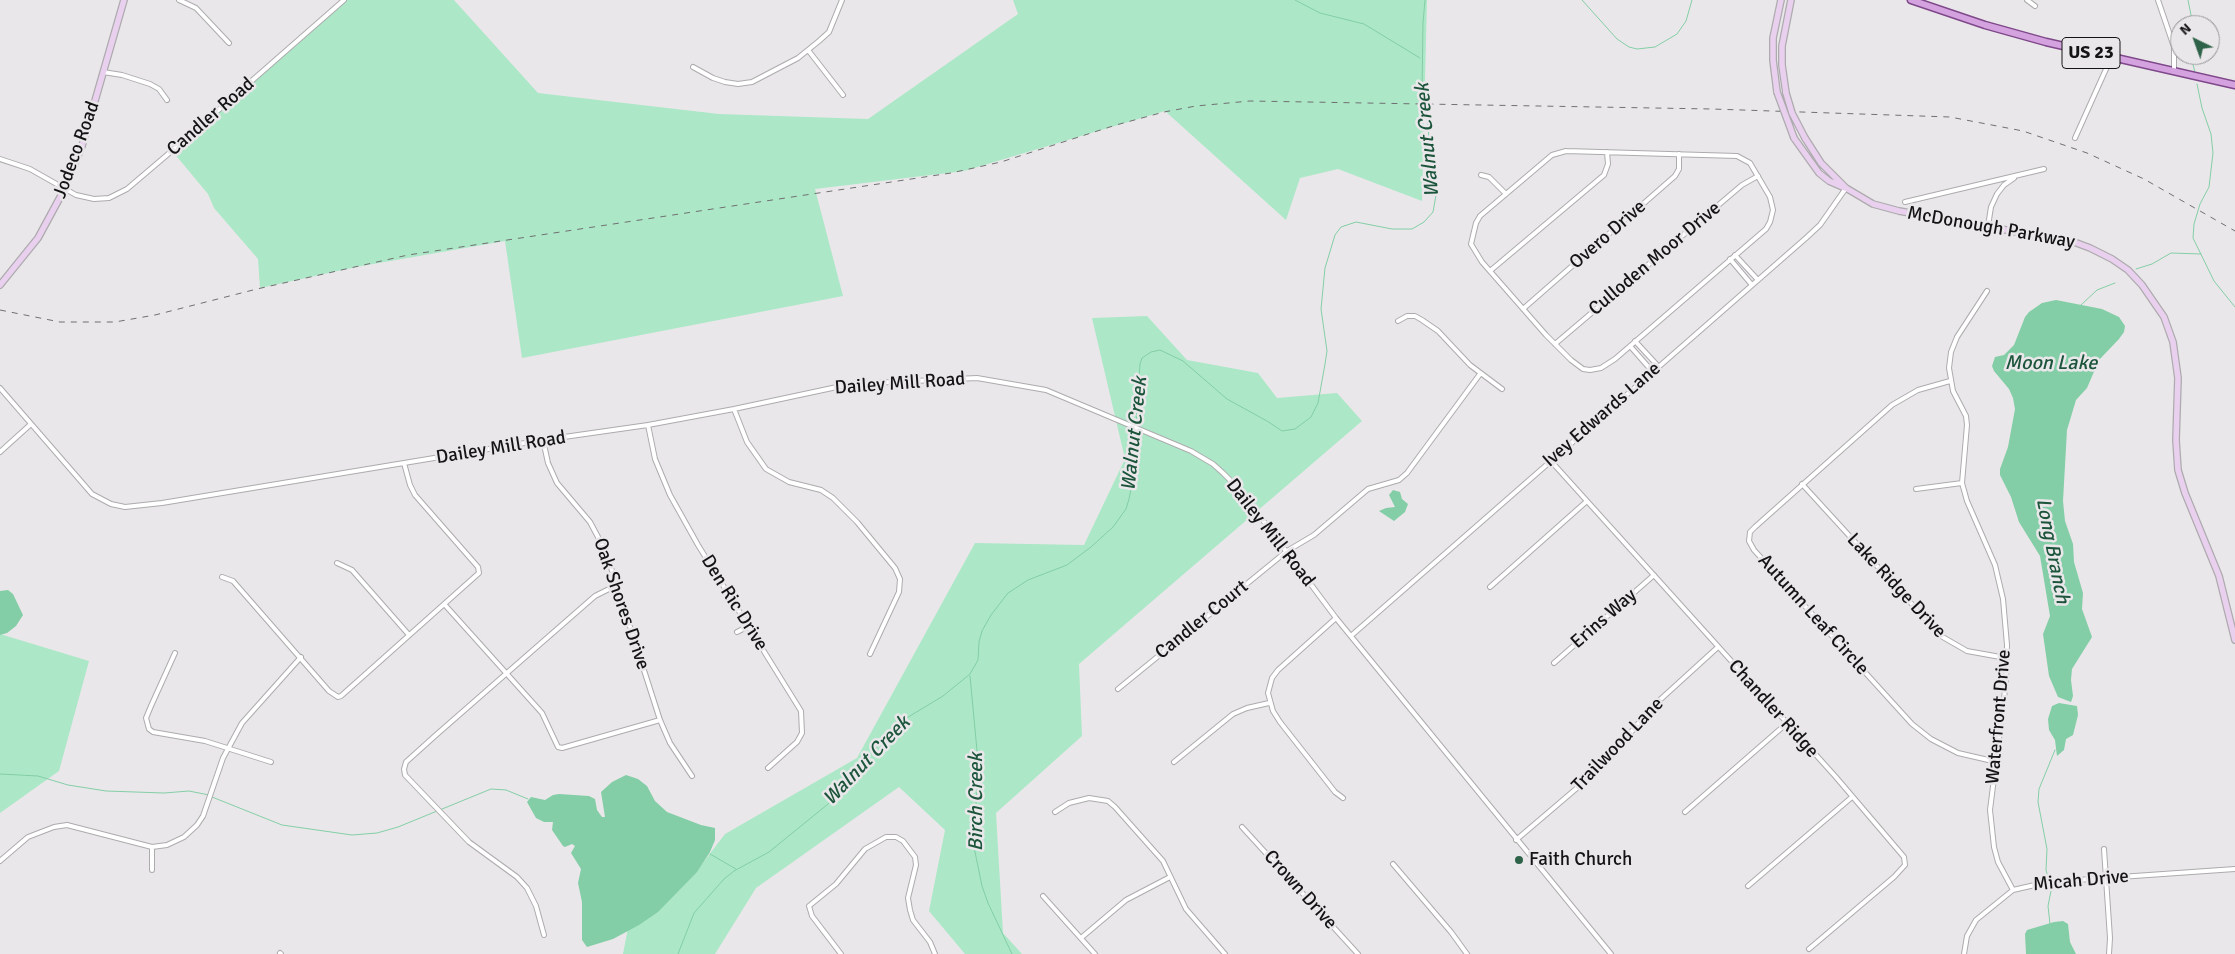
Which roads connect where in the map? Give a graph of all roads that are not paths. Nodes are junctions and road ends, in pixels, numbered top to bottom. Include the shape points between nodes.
1 (124, 0) edge
2 (179, 0) edge
3 (344, 0) edge
4 (842, 0) edge
5 (1781, 0) edge
6 (1791, 0) edge
7 (1911, 0) edge
8 (2027, 0) edge
9 (2158, 0) edge
10 (1932, 3) edge
11 (2034, 6) dead end
12 (229, 43) dead end
13 (808, 50) junction
14 (2111, 58) junction
15 (693, 67) dead end
16 (104, 72) junction
17 (2174, 72) junction
18 (2235, 85) edge
19 (843, 95) dead end
20 (167, 100) dead end
21 (2075, 138) dead end
22 (1607, 152) junction
23 (1679, 154) junction
24 (0, 158) edge
25 (2044, 169) dead end
26 (1481, 175) dead end
27 (2017, 175) junction
28 (1758, 176) junction
29 (1846, 188) junction
30 (64, 190) junction
31 (1506, 194) junction
32 (1905, 202) dead end
33 (1988, 226) junction
34 (1735, 255) junction
35 (1730, 259) junction
36 (1490, 272) junction
37 (1758, 280) junction
38 (0, 285) edge
39 (1752, 285) junction
40 (1987, 291) dead end
41 (1523, 309) junction
42 (1398, 321) dead end
43 (1635, 341) junction
44 (1555, 344) junction
45 (1630, 346) junction
46 (1658, 366) junction
47 (1590, 370) junction
48 (1652, 371) junction
49 (1480, 374) junction
50 (1589, 376) dead end
51 (1950, 381) junction
52 (0, 388) edge
53 (1502, 389) dead end
54 (734, 410) junction
55 (31, 424) junction
56 (648, 425) junction
57 (543, 440) junction
58 (0, 452) edge
59 (1550, 460) junction
60 (404, 463) junction
61 (1962, 483) junction
62 (1802, 484) junction
63 (1916, 489) dead end
64 (1587, 501) junction
65 (1287, 551) junction
66 (337, 563) dead end
67 (1654, 576) junction
68 (222, 577) dead end
69 (617, 585) junction
70 (1490, 586) dead end
71 (446, 605) junction
72 (1336, 618) junction
73 (749, 626) junction
74 (737, 632) dead end
75 (409, 635) junction
76 (1352, 635) junction
77 (2235, 640) edge
78 (1718, 647) junction
79 (175, 653) dead end
80 (870, 654) dead end
81 (301, 657) junction
82 (2006, 658) junction
83 (1554, 663) dead end
84 (507, 674) junction
85 (1118, 689) dead end
86 (1269, 703) junction
87 (660, 720) junction
88 (1786, 724) junction
89 (227, 749) junction
90 (271, 762) dead end
91 (1174, 762) dead end
92 (1997, 762) junction
93 (768, 768) dead end
94 (692, 776) dead end
95 (1852, 797) junction
96 (1343, 798) dead end
97 (1055, 812) dead end
98 (1686, 812) dead end
99 (1242, 827) dead end
100 (1516, 840) junction
101 (152, 847) junction
102 (2104, 849) dead end
103 (0, 861) edge
104 (1393, 864) dead end
105 (152, 870) dead end
106 (2235, 870) edge
107 (1170, 877) junction
108 (2106, 878) junction
109 (1748, 886) dead end
110 (2013, 890) junction
111 (1043, 896) dead end
112 (544, 935) dead end
113 (1081, 938) junction
114 (1809, 949) dead end
115 (841, 954) edge
116 (935, 954) edge
117 (1094, 954) edge
118 (1225, 954) edge
119 (1358, 954) edge
120 (1467, 954) edge
121 (1611, 954) edge
122 (1964, 954) edge
123 (2109, 954) edge

1 - 16 street, Jodeco Road
2 - 12 street via 196,8
3 - 30 street, Candler Road via 127,189 109,198 94,199
4 - 13 street via 829,32
5 - 29 street, bridge via 1773,38 1777,92 1794,138 1820,173
6 - 29 street, McDonough Parkway, bridge via 1782,46 1786,93 1804,138 1821,163
7 - 10 main road, US 23
8 - 11 street
9 - 17 street via 2174,48
10 - 14 main road, US 23 via 1985,25
13 - 15 street via 752,82 725,82
13 - 19 street
14 - 17 main road, US 23
14 - 21 street
16 - 20 street via 150,84
16 - 30 street, Jodeco Road via 82,146
17 - 18 main road, US 23
22 - 23 street
22 - 31 street via 1557,152
22 - 36 street via 1608,164 1604,175
23 - 28 street via 1737,156 1748,161
23 - 41 street, Overo Drive via 1679,168 1675,176
24 - 30 street, Candler Road via 30,169
25 - 27 street
26 - 31 street via 1489,176
27 - 32 street
27 - 33 street via 1997,194
28 - 34 street via 1770,197 1772,216 1766,229
28 - 44 street, Culloden Moor Drive via 1742,185
29 - 33 street, McDonough Parkway via 1884,207
29 - 37 street, Ivey Edwards Lane via 1820,225
30 - 38 street, Jodeco Road via 42,232
31 - 36 street via 1480,216 1473,232 1473,250
33 - 77 street, McDonough Parkway via 2056,238 2090,248 2128,270 2158,308 2168,326 2177,359 2178,470 2223,589
34 - 35 street
34 - 37 street
35 - 39 street
35 - 43 street
36 - 41 street
37 - 39 street, Ivey Edwards Lane
39 - 46 street, Ivey Edwards Lane
40 - 51 street, Waterfront Drive via 1954,344
41 - 44 street
42 - 49 street via 1407,316 1422,320 1438,331
43 - 45 street
43 - 46 street
44 - 47 street via 1583,369
45 - 47 street via 1601,368
45 - 48 street
46 - 48 street, Ivey Edwards Lane
47 - 50 street
48 - 59 street, Ivey Edwards Lane
49 - 53 street
49 - 65 street, Candler Court via 1406,473 1398,480 1368,489 1314,535
51 - 61 street, Waterfront Drive via 1966,416
51 - 62 street, Autumn Leaf Circle via 1918,390 1892,405
52 - 55 street, Dailey Mill Road
54 - 56 street, Dailey Mill Road
54 - 65 street, Dailey Mill Road via 831,388 889,382 977,378 1046,390 1191,451 1213,464 1241,491
54 - 80 street via 747,442 766,469 789,482 821,490 833,498 895,568 900,579 899,592
55 - 58 street
55 - 60 street, Dailey Mill Road via 92,494 125,507 162,504
56 - 57 street, Dailey Mill Road
56 - 73 street, Den Ric Drive via 655,459 670,495
57 - 60 street, Dailey Mill Road
57 - 69 street, Oak Shores Drive via 557,483 590,522 606,552
59 - 64 street, Chandler Ridge
59 - 76 street, Ivey Edwards Lane
60 - 71 street via 415,495 480,570
61 - 63 street
61 - 82 street, Waterfront Drive via 2000,583 2006,620
62 - 82 street, Lake Ridge Drive via 1941,636 1967,651
62 - 92 street, Autumn Leaf Circle via 1752,530 1749,538 1752,548 1912,724 1931,739 1958,753
64 - 67 street, Chandler Ridge
64 - 70 street
65 - 72 street, Dailey Mill Road
65 - 85 street, Candler Court
66 - 75 street via 352,570
67 - 78 street, Chandler Ridge
67 - 83 street, Erins Way
68 - 81 street via 233,581
69 - 84 street via 595,596
69 - 87 street, Oak Shores Drive
71 - 75 street
71 - 84 street
72 - 76 street, Dailey Mill Road
72 - 86 street via 1278,670 1269,687
73 - 74 street
73 - 93 street, Den Ric Drive via 796,701 803,721 797,742
75 - 81 street via 338,697 329,691
76 - 100 street, Dailey Mill Road
78 - 88 street, Chandler Ridge
78 - 100 street, Trailwood Lane via 1651,708 1604,765
79 - 89 street via 150,706 146,718 149,729
81 - 89 street via 253,708
82 - 92 street, Waterfront Drive
84 - 87 street via 542,713 558,748
84 - 112 street via 406,762 404,769 405,775 469,842 527,888
86 - 91 street via 1233,714
86 - 96 street via 1280,722
87 - 94 street, Oak Shores Drive
88 - 95 street, Chandler Ridge
88 - 98 street
89 - 90 street
89 - 101 street via 206,809 191,833 176,842
92 - 110 street, Waterfront Drive via 1990,828 1998,862
95 - 109 street
95 - 114 street, Chandler Ridge via 1894,843 1906,862 1894,877
97 - 107 street via 1080,799 1098,798 1108,802 1163,861
99 - 119 street, Crown Drive
100 - 121 street, Dailey Mill Road
101 - 103 street via 67,825 28,837
101 - 105 street
102 - 108 street
104 - 120 street
106 - 108 street, Micah Drive
107 - 113 street via 1126,900
107 - 118 street via 1186,909
108 - 110 street, Micah Drive via 2048,882
108 - 123 street
110 - 122 street, Micah Drive via 1976,920 1966,936
111 - 113 street
113 - 117 street
115 - 116 street via 812,916 809,906 836,884 865,849 886,837 896,837 915,857 916,866 908,898 910,910

